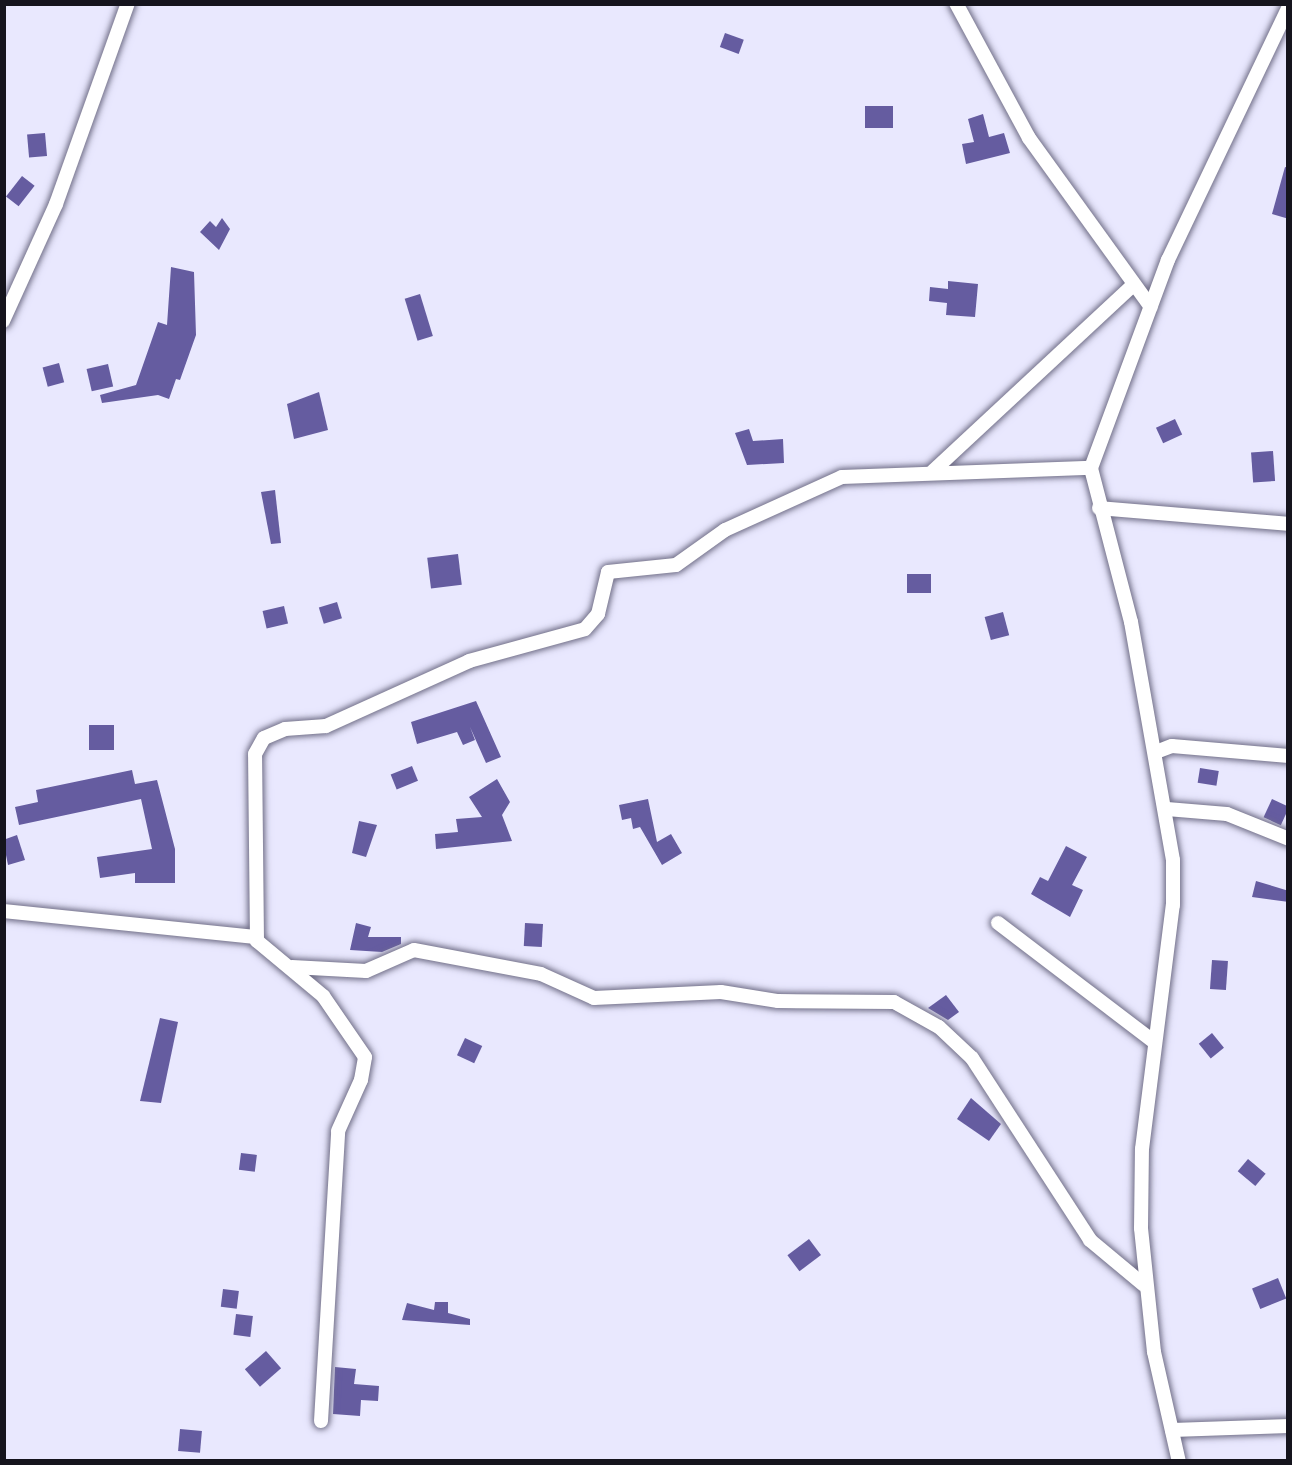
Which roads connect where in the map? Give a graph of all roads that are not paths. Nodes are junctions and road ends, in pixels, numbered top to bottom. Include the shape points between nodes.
1 (128, 3) edge
2 (956, 3) edge
3 (1289, 6) edge
4 (1133, 285) junction
5 (1151, 307) junction
6 (3, 321) edge
7 (1091, 468) junction
8 (933, 471) junction
9 (1099, 508) junction
10 (1289, 524) edge
11 (1156, 752) junction
12 (1289, 756) edge
13 (1166, 808) junction
14 (1289, 839) edge
15 (3, 911) edge
16 (998, 922) dead end
17 (256, 937) junction
18 (292, 968) junction
19 (1153, 1041) junction
20 (1144, 1285) junction
21 (321, 1420) dead end
22 (1289, 1426) edge
23 (1172, 1430) junction
24 (1179, 1462) edge

1 - 6 street via 56,204
2 - 4 street via 1029,138
3 - 5 street via 1219,144
4 - 5 street
4 - 8 street
5 - 7 street
7 - 8 street
7 - 9 street
8 - 17 street via 842,477 794,495 676,565 608,572 598,614 585,629 469,661 326,726 264,738 255,754
9 - 10 street
9 - 11 street via 1132,622
11 - 12 street via 1172,746
11 - 13 street
13 - 14 street via 1227,814
13 - 19 street via 1173,904
15 - 17 street
16 - 19 street
17 - 18 street
18 - 20 street via 366,971 414,950 541,974 594,998 721,992 894,1002 972,1058 1090,1240
18 - 21 street via 323,996 365,1057 338,1131
19 - 20 street via 1142,1149
20 - 23 street
22 - 23 street
23 - 24 street

